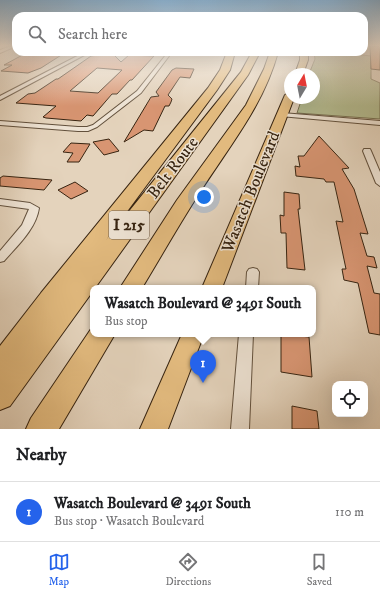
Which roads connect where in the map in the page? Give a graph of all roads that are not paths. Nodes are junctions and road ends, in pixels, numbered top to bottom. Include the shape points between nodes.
1 (61, 66) edge
2 (160, 66) edge
3 (226, 66) edge
4 (249, 66) edge
5 (269, 66) edge
6 (0, 98) edge
7 (286, 104) edge
8 (282, 115) junction
9 (0, 123) edge
10 (380, 123) edge
11 (367, 151) dead end
12 (380, 183) edge
13 (0, 202) edge
14 (0, 258) edge
15 (254, 272) dead end
16 (133, 285) edge
17 (213, 285) edge
18 (252, 285) edge
19 (100, 337) edge
20 (192, 337) edge
21 (246, 337) edge
22 (0, 368) edge
23 (0, 396) edge
24 (42, 429) edge
25 (154, 429) edge
26 (240, 429) edge

1 - 6 street
2 - 9 street via 139,92 98,125 88,129
3 - 22 highway via 212,90 49,300
4 - 23 highway, Belt Route / I 215
5 - 16 highway, Belt Route / I 215 via 265,80
7 - 8 main road, Wasatch Boulevard
8 - 10 street
8 - 17 main road, Wasatch Boulevard
11 - 12 street
13 - 14 street via 34,208 30,222
15 - 18 street
19 - 24 highway
20 - 25 main road
21 - 26 street

